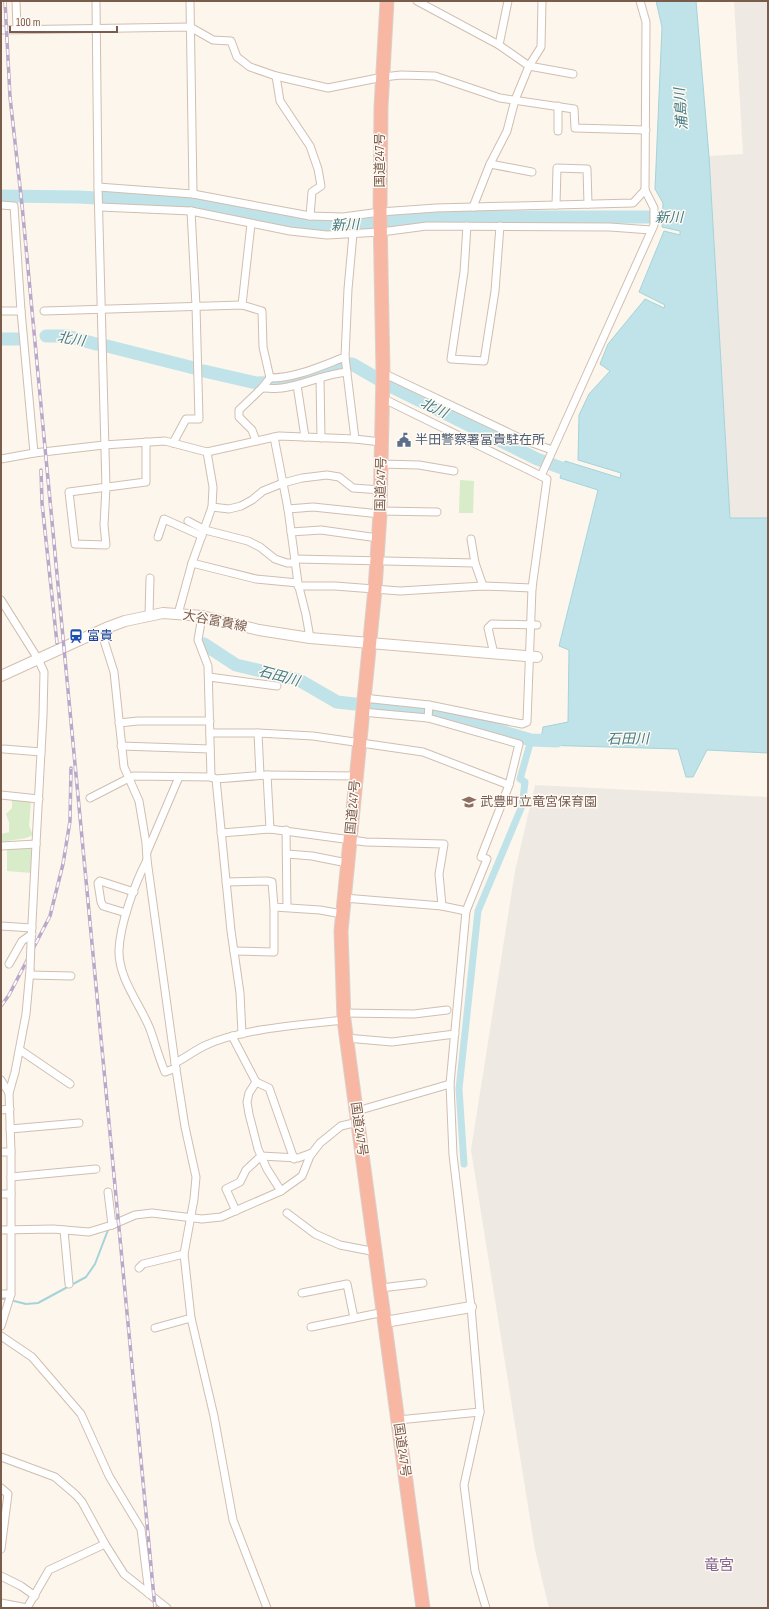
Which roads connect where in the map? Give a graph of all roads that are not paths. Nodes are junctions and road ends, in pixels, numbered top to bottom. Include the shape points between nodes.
1 (16, 1) edge
2 (96, 1) edge
3 (190, 1) edge
4 (387, 1) edge
5 (417, 1) edge
6 (508, 1) edge
7 (542, 1) edge
8 (640, 1) edge
9 (190, 27) junction
10 (97, 28) junction
11 (17, 29) junction
12 (1, 30) edge
13 (499, 45) junction
14 (529, 66) junction
15 (573, 74) dead end
16 (276, 76) junction
17 (383, 77) junction
18 (516, 100) junction
19 (558, 106) junction
20 (646, 130) junction
21 (558, 132) dead end
22 (490, 164) junction
23 (532, 172) dead end
24 (98, 187) junction
25 (644, 190) junction
26 (193, 194) junction
27 (588, 204) junction
28 (1, 205) edge
29 (556, 205) junction
30 (100, 207) junction
31 (473, 207) junction
32 (191, 211) junction
33 (380, 212) junction
34 (310, 216) junction
35 (251, 224) junction
36 (467, 226) junction
37 (500, 226) junction
38 (652, 227) junction
39 (381, 232) junction
40 (353, 234) junction
41 (242, 305) junction
42 (196, 306) junction
43 (102, 309) junction
44 (21, 310) junction
45 (1, 311) edge
46 (44, 311) dead end
47 (345, 356) junction
48 (347, 372) junction
49 (383, 373) junction
50 (270, 378) junction
51 (320, 378) junction
52 (297, 385) junction
53 (262, 388) junction
54 (382, 395) junction
55 (274, 437) junction
56 (305, 437) junction
57 (321, 438) junction
58 (355, 439) junction
59 (256, 441) junction
60 (146, 442) junction
61 (381, 442) junction
62 (173, 443) junction
63 (104, 445) junction
64 (207, 452) junction
65 (34, 453) junction
66 (551, 453) junction
67 (1, 459) edge
68 (381, 464) junction
69 (454, 471) dead end
70 (542, 472) junction
71 (284, 483) junction
72 (106, 487) junction
73 (381, 490) junction
74 (212, 507) junction
75 (288, 509) junction
76 (380, 512) junction
77 (437, 512) dead end
78 (188, 521) dead end
79 (291, 532) junction
80 (203, 533) junction
81 (158, 537) dead end
82 (378, 538) junction
83 (471, 539) dead end
84 (295, 561) junction
85 (377, 561) junction
86 (192, 563) junction
87 (476, 563) junction
88 (150, 578) dead end
89 (298, 584) junction
90 (483, 586) junction
91 (532, 588) junction
92 (375, 589) junction
93 (1, 600) edge
94 (178, 614) junction
95 (149, 615) junction
96 (202, 616) junction
97 (534, 625) junction
98 (101, 631) junction
99 (310, 638) junction
100 (368, 644) junction
101 (494, 654) junction
102 (533, 657) junction
103 (38, 659) junction
104 (1, 676) edge
105 (209, 677) junction
106 (277, 686) dead end
107 (363, 698) junction
108 (429, 705) junction
109 (362, 712) junction
110 (428, 718) junction
111 (210, 721) junction
112 (119, 723) junction
113 (210, 733) junction
114 (258, 733) junction
115 (359, 744) junction
116 (122, 746) junction
117 (4, 749) dead end
118 (210, 749) junction
119 (41, 752) junction
120 (264, 775) junction
121 (356, 776) junction
122 (179, 777) junction
123 (128, 778) junction
124 (213, 778) junction
125 (509, 785) junction
126 (1, 795) edge
127 (90, 798) dead end
128 (39, 799) junction
129 (270, 829) junction
130 (286, 830) junction
131 (221, 833) junction
132 (350, 840) junction
133 (36, 844) junction
134 (1, 846) edge
135 (287, 854) junction
136 (147, 857) junction
137 (347, 863) junction
138 (226, 882) junction
139 (134, 892) junction
140 (344, 898) junction
141 (442, 906) junction
142 (274, 907) junction
143 (287, 907) junction
144 (466, 911) junction
145 (126, 913) junction
146 (342, 914) junction
147 (1, 926) edge
148 (32, 931) junction
149 (234, 951) junction
150 (9, 964) dead end
151 (30, 972) junction
152 (71, 976) dead end
153 (447, 1010) dead end
154 (344, 1017) junction
155 (242, 1034) junction
156 (455, 1034) junction
157 (232, 1036) junction
158 (346, 1038) junction
159 (20, 1050) junction
160 (175, 1065) junction
161 (1, 1080) edge
162 (256, 1082) junction
163 (70, 1084) dead end
164 (450, 1084) junction
165 (9, 1093) junction
166 (10, 1109) junction
167 (1, 1110) edge
168 (357, 1117) junction
169 (79, 1123) dead end
170 (10, 1129) junction
171 (1, 1152) edge
172 (11, 1152) junction
173 (312, 1152) junction
174 (261, 1156) junction
175 (294, 1159) junction
176 (96, 1169) dead end
177 (11, 1177) junction
178 (281, 1191) junction
179 (108, 1192) dead end
180 (1, 1194) edge
181 (11, 1194) junction
182 (236, 1211) junction
183 (287, 1213) dead end
184 (191, 1217) junction
185 (112, 1225) junction
186 (1, 1230) edge
187 (11, 1230) junction
188 (64, 1230) junction
189 (376, 1252) junction
190 (184, 1254) junction
191 (140, 1268) dead end
192 (423, 1283) dead end
193 (69, 1284) dead end
194 (381, 1288) junction
195 (302, 1293) dead end
196 (1, 1294) edge
197 (11, 1294) junction
198 (471, 1307) junction
199 (385, 1317) junction
200 (191, 1318) junction
201 (354, 1318) junction
202 (1, 1326) edge
203 (311, 1327) dead end
204 (155, 1328) dead end
205 (1, 1336) edge
206 (480, 1412) junction
207 (398, 1420) junction
208 (1, 1457) edge
209 (1, 1488) edge
210 (105, 1544) junction
211 (1, 1549) edge
212 (1, 1576) edge
213 (149, 1594) junction
214 (35, 1596) junction
215 (1, 1603) edge
216 (27, 1608) edge
217 (167, 1608) edge
218 (267, 1608) edge
219 (423, 1608) edge
220 (486, 1608) edge

1 - 11 street
2 - 10 street
3 - 9 street
4 - 17 highway, 国道247号
5 - 13 street
6 - 13 street
7 - 14 street via 541,47
8 - 20 street via 646,22
9 - 10 street
9 - 16 street via 214,40 231,42 237,57 250,67
9 - 26 street
10 - 11 street
10 - 24 street
11 - 12 street
13 - 14 street
14 - 15 street
14 - 18 street
16 - 17 street via 328,88
16 - 34 street via 280,101 310,146 318,169 321,186 312,192
17 - 18 street via 435,76 500,98
17 - 33 highway, 国道247号 via 380,107
18 - 19 street
18 - 22 street via 507,131
19 - 20 street via 574,109 575,128
19 - 21 street
20 - 25 street
22 - 23 street
22 - 31 street
24 - 26 street
24 - 30 street
25 - 27 street via 633,203
25 - 38 street via 654,208
26 - 34 street
27 - 29 street
27 - 29 street via 587,169 557,168
28 - 44 street via 14,206
29 - 31 street
30 - 32 street
30 - 43 street
31 - 33 street
32 - 35 street
32 - 42 street
33 - 34 street via 342,217
33 - 39 highway, 国道247号
35 - 40 street via 319,234
35 - 41 street
36 - 37 street
36 - 37 street via 464,272 451,358 484,361 495,291
36 - 39 street via 428,226
37 - 38 street
38 - 66 street
39 - 40 street
39 - 49 highway, 国道247号
40 - 47 street
41 - 42 street
41 - 50 street via 262,311 263,347
42 - 43 street
42 - 62 street via 200,419 186,419
43 - 46 street
43 - 63 street
44 - 45 street
44 - 65 street
47 - 48 street
47 - 50 street via 282,378
48 - 51 street via 333,373
48 - 58 street
49 - 54 highway, 国道247号
49 - 66 street
50 - 53 street
51 - 52 street
51 - 57 street
52 - 53 street
52 - 56 street
53 - 59 street via 239,410 239,417 252,430
54 - 61 highway, 国道247号
54 - 70 street
55 - 56 street
55 - 59 street
55 - 71 street
56 - 57 street
57 - 58 street
58 - 61 street
59 - 64 street
60 - 62 street
60 - 63 street
60 - 72 street via 146,482
61 - 68 highway, 国道247号
62 - 64 street
63 - 65 street
63 - 72 street
64 - 74 street via 213,487
65 - 67 street
66 - 70 street
68 - 69 street via 419,465
68 - 73 highway, 国道247号
70 - 91 street via 546,479
71 - 73 street via 327,475 339,477 353,488
71 - 74 street via 263,491 241,506
71 - 75 street
72 - 72 street via 69,492 75,544 106,545
73 - 76 highway, 国道247号
74 - 80 street
75 - 76 street via 313,507
75 - 79 street
76 - 77 street
76 - 82 highway, 国道247号
78 - 80 street
79 - 82 street via 321,530
79 - 84 street
80 - 81 street via 164,519
80 - 84 street via 248,541 275,559 288,563
80 - 86 street
82 - 85 highway, 国道247号
83 - 87 street
84 - 85 street via 318,558
84 - 89 street
85 - 87 street
85 - 92 highway, 国道247号
86 - 89 street via 256,579
86 - 94 street
87 - 90 street
88 - 95 street
89 - 92 street
89 - 99 street
90 - 91 street
90 - 92 street via 422,590
91 - 97 street
92 - 100 highway, 国道247号
93 - 103 street
94 - 95 main road, 大谷富貴線
94 - 96 main road, 大谷富貴線
95 - 98 main road, 大谷富貴線
96 - 99 main road, 大谷富貴線 via 259,630
96 - 105 street via 198,640 208,666
97 - 101 street via 492,624 488,628
97 - 102 street
98 - 103 main road, 大谷富貴線
98 - 112 street via 114,672
99 - 100 main road, 大谷富貴線
100 - 101 main road, 大谷富貴線
100 - 107 highway, 国道247号
101 - 102 main road, 大谷富貴線
102 - 108 street via 527,722 522,724
103 - 104 main road, 大谷富貴線
103 - 119 street via 44,672
105 - 106 street
105 - 111 street
107 - 108 street
107 - 109 highway, 国道247号
108 - 110 street
109 - 110 street
109 - 115 highway, 国道247号
110 - 125 street via 519,744
111 - 112 street
111 - 113 street
112 - 116 street
113 - 114 street
113 - 118 street
114 - 115 street via 312,736
114 - 120 street
115 - 121 highway, 国道247号
115 - 125 street via 423,752
116 - 118 street
116 - 123 street
117 - 119 street
118 - 124 street
119 - 128 street
120 - 121 street
120 - 124 street
120 - 129 street
121 - 132 highway, 国道247号
122 - 123 street
122 - 124 street
122 - 136 street
123 - 127 street
123 - 136 street via 139,801
124 - 131 street
125 - 144 street via 481,857 487,859
126 - 128 street
128 - 133 street
129 - 130 street
129 - 131 street
130 - 132 street
130 - 135 street
131 - 138 street
132 - 137 highway, 国道247号
132 - 141 street via 444,844 439,874
133 - 134 street
133 - 148 street
135 - 137 street
135 - 143 street
136 - 139 street
136 - 160 street
137 - 140 highway, 国道247号
138 - 142 street via 272,882
138 - 149 street
139 - 145 street
139 - 145 street via 100,881 98,883 103,906
140 - 141 street
140 - 146 highway, 国道247号
141 - 144 street
142 - 143 street
142 - 149 street via 274,952
143 - 146 street
144 - 156 street
145 - 160 street via 119,951 122,973 150,1028 165,1072
146 - 154 highway, 国道247号 via 340,951
147 - 148 street
148 - 150 street via 22,941
148 - 151 street, bridge
149 - 155 street
151 - 152 street
151 - 159 street
153 - 154 street
154 - 155 street
154 - 158 highway, 国道247号
155 - 157 street
156 - 158 street via 392,1042
156 - 164 street
157 - 160 street via 204,1046
157 - 162 street
158 - 168 highway, 国道247号
159 - 163 street
159 - 165 street
160 - 184 street via 196,1177
161 - 165 street
162 - 174 street via 247,1102
162 - 175 street via 269,1088
164 - 168 street
164 - 198 street via 453,1155
165 - 166 street
166 - 167 street
166 - 170 street
168 - 173 street via 341,1126
168 - 189 highway, 国道247号
169 - 170 street
170 - 172 street
171 - 172 street
172 - 177 street
173 - 175 street
173 - 178 street via 302,1176
174 - 175 street
174 - 178 street
174 - 182 street via 246,1170 240,1182 226,1189
176 - 177 street
177 - 181 street
178 - 182 street
179 - 185 street
180 - 181 street
181 - 187 street
182 - 184 street via 221,1217
183 - 189 street via 315,1234 340,1245
184 - 185 street via 152,1213 135,1215
184 - 190 street
185 - 188 street via 89,1232
186 - 187 street
187 - 188 street
187 - 197 street
188 - 193 street
189 - 194 highway, 国道247号
190 - 191 street via 143,1264
190 - 200 street
192 - 194 street
194 - 199 highway, 国道247号
195 - 201 street via 347,1284
196 - 197 street
197 - 202 street
198 - 199 main road
198 - 206 street
199 - 201 street
199 - 207 highway, 国道247号
200 - 204 street
200 - 218 street via 214,1416 233,1520
201 - 203 street
205 - 213 street via 32,1357 81,1414 109,1476 141,1529
206 - 207 street
206 - 220 street via 464,1485 475,1571
207 - 219 highway, 国道247号
208 - 210 street via 55,1477 82,1502
209 - 211 street via 8,1494
210 - 213 street via 124,1574
210 - 214 street via 49,1570
212 - 214 street
213 - 217 street
214 - 216 street
215 - 216 street

